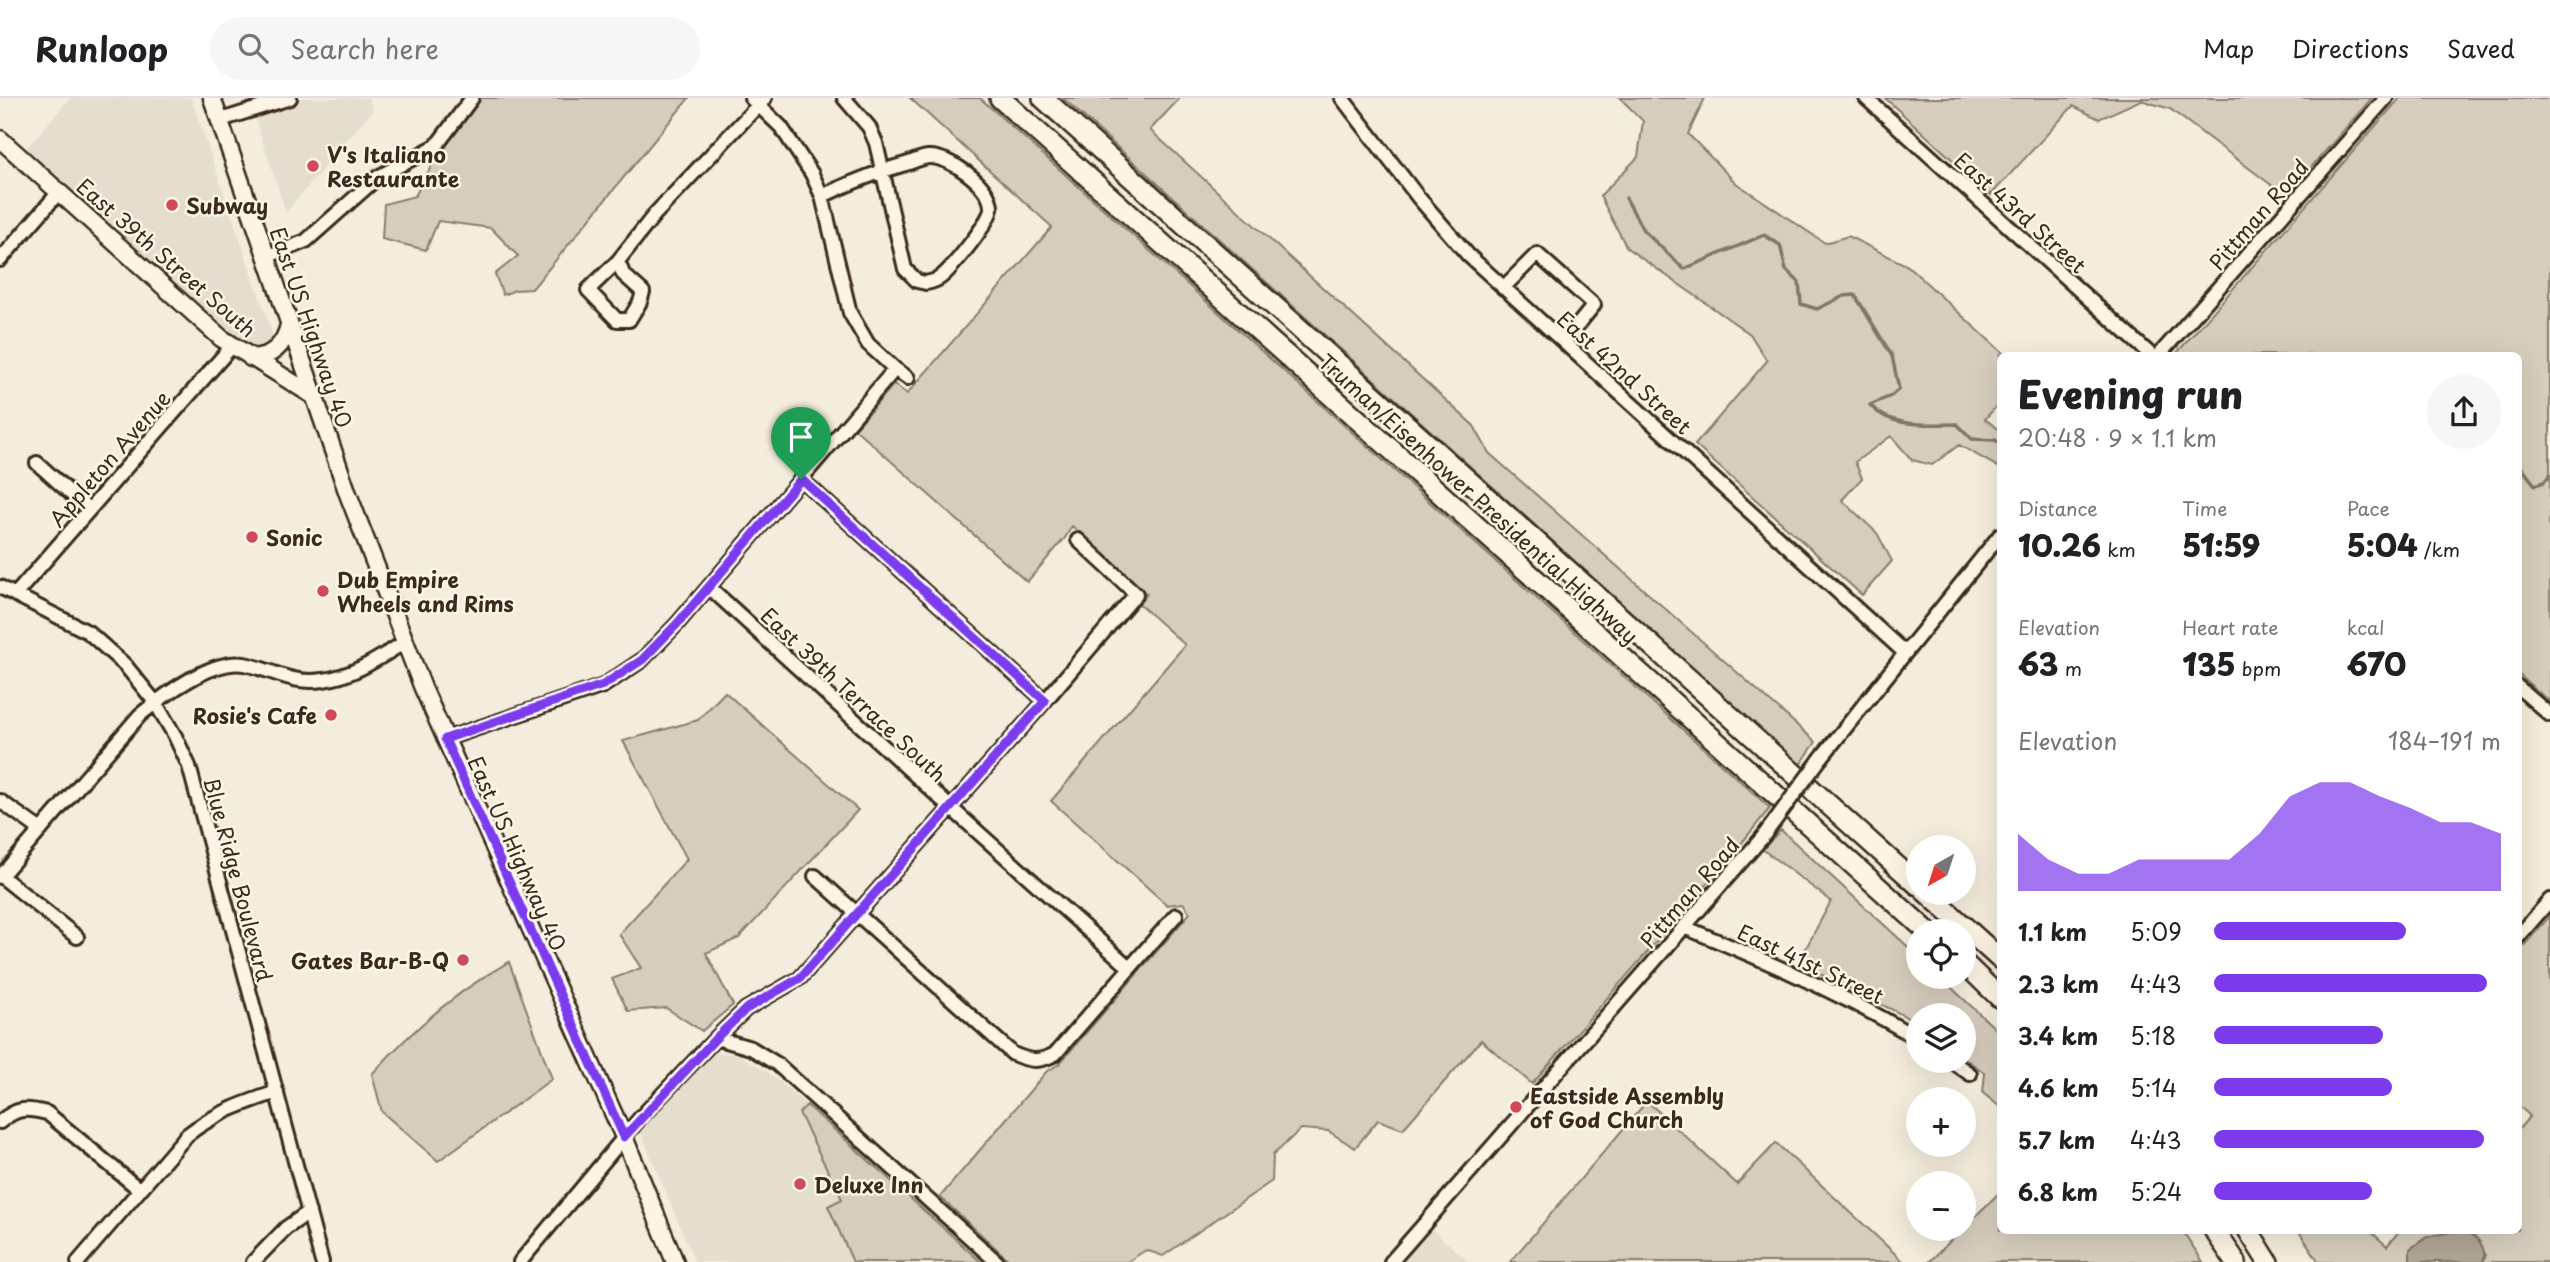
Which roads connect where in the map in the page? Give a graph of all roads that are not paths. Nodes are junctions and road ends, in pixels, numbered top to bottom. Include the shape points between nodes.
1 (212, 98) edge
2 (290, 98) edge
3 (472, 98) edge
4 (845, 98) edge
5 (1000, 98) edge
6 (1043, 98) edge
7 (1342, 98) edge
8 (1866, 98) edge
9 (2386, 98) edge
10 (758, 100) edge
11 (221, 120) junction
12 (0, 139) edge
13 (882, 171) junction
14 (60, 191) junction
15 (821, 196) junction
16 (267, 257) junction
17 (0, 260) edge
18 (618, 261) junction
19 (1503, 288) junction
20 (289, 325) junction
21 (1564, 342) junction
22 (232, 346) junction
23 (2148, 352) edge
24 (2163, 352) edge
25 (251, 358) junction
26 (895, 369) junction
27 (908, 378) dead end
28 (314, 396) junction
29 (37, 463) dead end
30 (801, 479) junction
31 (89, 510) junction
32 (1079, 540) dead end
33 (1997, 540) edge
34 (0, 587) edge
35 (709, 587) junction
36 (15, 595) junction
37 (405, 642) junction
38 (1905, 653) junction
39 (2522, 690) edge
40 (1045, 701) junction
41 (155, 702) junction
42 (2550, 715) edge
43 (445, 739) junction
44 (0, 801) edge
45 (951, 808) junction
46 (41, 830) junction
47 (1906, 874) edge
48 (815, 876) dead end
49 (0, 877) edge
50 (2550, 900) edge
51 (1940, 905) edge
52 (856, 914) junction
53 (1176, 915) dead end
54 (1914, 919) edge
55 (1684, 927) junction
56 (2522, 932) edge
57 (77, 937) dead end
58 (1997, 956) edge
59 (1130, 968) junction
60 (1976, 975) edge
61 (1997, 995) edge
62 (1906, 1032) edge
63 (716, 1038) junction
64 (277, 1092) junction
65 (0, 1122) edge
66 (624, 1137) junction
67 (140, 1189) junction
68 (309, 1212) junction
69 (2217, 1234) edge
70 (2250, 1234) edge
71 (533, 1256) edge
72 (78, 1262) edge
73 (253, 1262) edge
74 (322, 1262) edge
75 (520, 1262) edge
76 (675, 1262) edge
77 (997, 1262) edge
78 (1391, 1262) edge
79 (2236, 1262) edge
80 (2268, 1262) edge

1 - 11 main road, East US Highway 40
2 - 11 street
3 - 16 street via 436,146 378,177 306,241
4 - 13 street via 869,127
5 - 54 highway, Truman/Eisenhower Presidential Highway
6 - 47 highway, Truman/Eisenhower Presidential Highway
7 - 19 street, East 42nd Street via 1418,197
8 - 23 street, East 43rd Street
9 - 24 street, Pittman Road
10 - 15 street via 796,146
10 - 18 street
11 - 16 main road, East US Highway 40
12 - 14 main road, East 39th Street South
13 - 13 street via 928,158 944,159 985,191 991,205 988,221 942,277 926,283 905,269
13 - 15 street
14 - 17 street
14 - 22 main road, East 39th Street South
15 - 26 street via 850,313 868,344
16 - 20 main road, East US Highway 40
18 - 18 street via 623,274 643,292 629,320 617,320 588,290
19 - 21 street, East 42nd Street
19 - 21 street via 1537,254 1594,305
20 - 25 main road via 286,337 271,354
20 - 28 main road, East US Highway 40
21 - 38 street, East 42nd Street
22 - 25 main road, East 39th Street South
22 - 31 street, Appleton Avenue
25 - 28 main road, East 39th Street South
26 - 27 street
26 - 30 street
28 - 37 main road, East US Highway 40
29 - 31 street
30 - 35 street
30 - 40 street
31 - 36 street, Appleton Avenue
32 - 40 street via 1136,594
33 - 38 street, Pittman Road
34 - 36 street, Blue Ridge Boulevard
35 - 43 street via 642,660 603,685
35 - 45 street, East 39th Terrace South
36 - 41 street, Blue Ridge Boulevard via 88,632 125,665
37 - 41 street via 356,671 321,681 285,678 244,664 220,666
37 - 43 main road, East US Highway 40
38 - 55 street, Pittman Road, bridge via 1762,838
39 - 42 street
40 - 45 street
41 - 46 street
41 - 64 street, Blue Ridge Boulevard via 189,766
43 - 66 main road, East US Highway 40
44 - 46 street
45 - 52 street
45 - 59 street, East 39th Terrace South
46 - 49 street
48 - 52 street
49 - 57 street
50 - 56 street
51 - 58 highway
52 - 59 street via 1013,1054 1029,1061 1055,1054
52 - 63 street via 800,978 746,1009
53 - 59 street
55 - 62 street, East 41st Street via 1768,961
55 - 78 street, Pittman Road
60 - 61 highway
63 - 66 street
63 - 77 street via 751,1048 777,1064
64 - 67 street via 203,1122
64 - 68 street, Blue Ridge Boulevard
65 - 67 street via 10,1113 29,1108 47,1113
66 - 71 street
66 - 76 main road, East US Highway 40
67 - 72 street
68 - 73 street
68 - 74 street, Blue Ridge Boulevard
69 - 79 highway
70 - 80 highway
71 - 75 street

